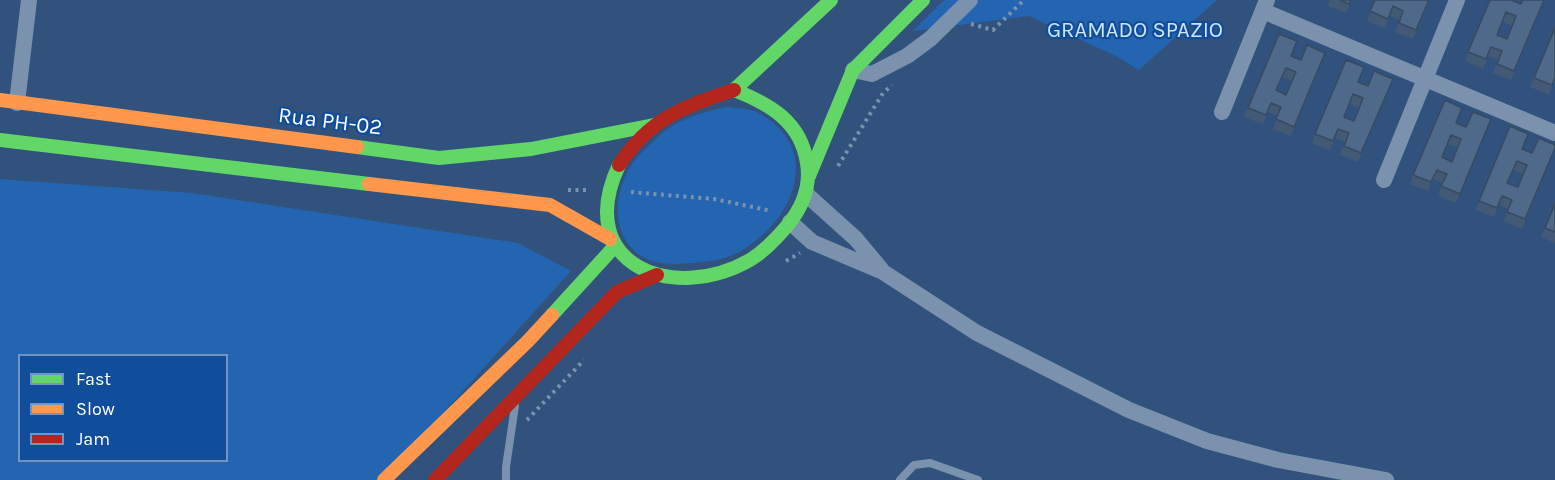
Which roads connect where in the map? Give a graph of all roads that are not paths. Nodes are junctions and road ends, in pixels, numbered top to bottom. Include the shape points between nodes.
1 (29, 0) edge
2 (831, 0) edge
3 (923, 0) edge
4 (970, 0) edge
5 (1457, 0) edge
6 (1265, 6) edge
7 (853, 70) junction
8 (1424, 79) junction
9 (734, 90) junction
10 (8, 102) edge
11 (1222, 112) dead end
12 (654, 125) junction
13 (1555, 133) edge
14 (0, 140) edge
15 (810, 176) junction
16 (1384, 180) dead end
17 (806, 194) junction
18 (790, 222) junction
19 (612, 242) junction
20 (883, 272) junction
21 (657, 275) junction
22 (516, 398) junction
23 (384, 480) edge
24 (435, 480) edge
25 (506, 480) edge
26 (900, 480) edge
27 (978, 480) edge
28 (1386, 480) edge

1 - 10 street
2 - 9 street
3 - 7 street
4 - 7 street via 930,39 906,56 872,74
5 - 8 street
6 - 8 street
6 - 11 street
7 - 15 street
8 - 13 street
8 - 16 street
9 - 12 street via 690,103
9 - 15 street via 761,100 786,119 804,144
10 - 12 street, Rua PH-02 via 438,158 531,149
12 - 19 street via 624,154 611,183 605,201 605,221
14 - 19 street via 550,205
15 - 17 street
17 - 18 street
17 - 20 street via 856,239
18 - 20 street via 812,242
18 - 21 street via 778,239 748,261 714,273
19 - 21 street via 639,268
19 - 23 street via 528,341
20 - 28 street via 977,333 1129,410 1208,441 1278,460
21 - 22 street via 617,292
22 - 24 street
22 - 25 lane
26 - 27 lane via 914,465 930,463

